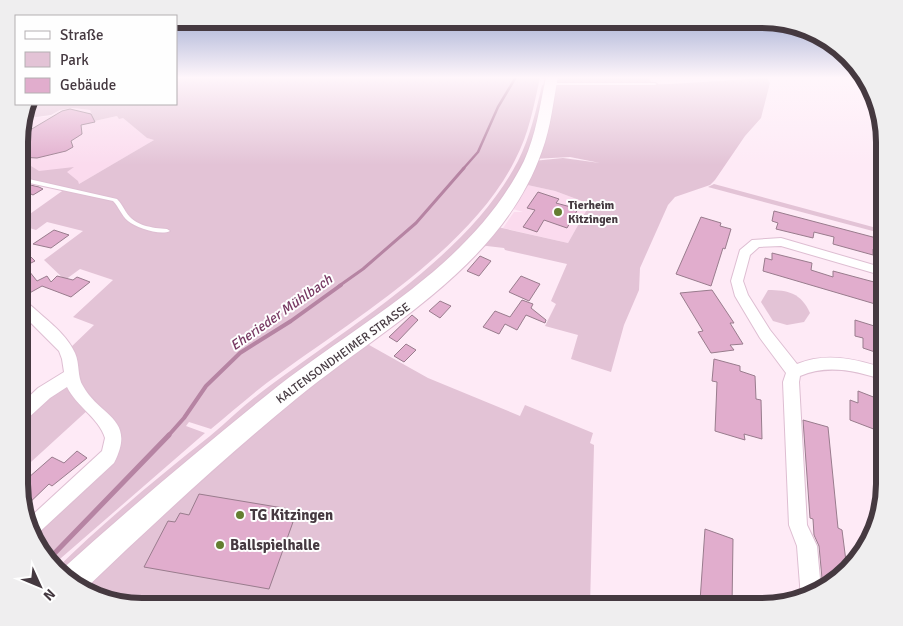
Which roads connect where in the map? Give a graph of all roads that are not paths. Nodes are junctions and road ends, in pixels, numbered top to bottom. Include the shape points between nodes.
1 (546, 106) edge
2 (28, 181) edge
3 (167, 231) dead end
4 (875, 269) edge
5 (28, 312) edge
6 (875, 371) edge
7 (794, 372) junction
8 (73, 375) junction
9 (28, 408) edge
10 (35, 525) edge
11 (75, 577) edge
12 (810, 588) edge

1 - 11 main road, KALTENSONDHEIMER STRASSE via 538,141 524,176 502,210 466,254 423,294 274,403
2 - 3 lane via 115,200 133,222 149,229
4 - 7 street via 781,242 756,244 744,253 737,280 742,296
5 - 8 street via 66,351
6 - 7 street via 830,362 817,363
7 - 12 street via 791,382 798,525 807,546
8 - 9 street
8 - 10 street via 78,392 112,431 114,445 108,457

